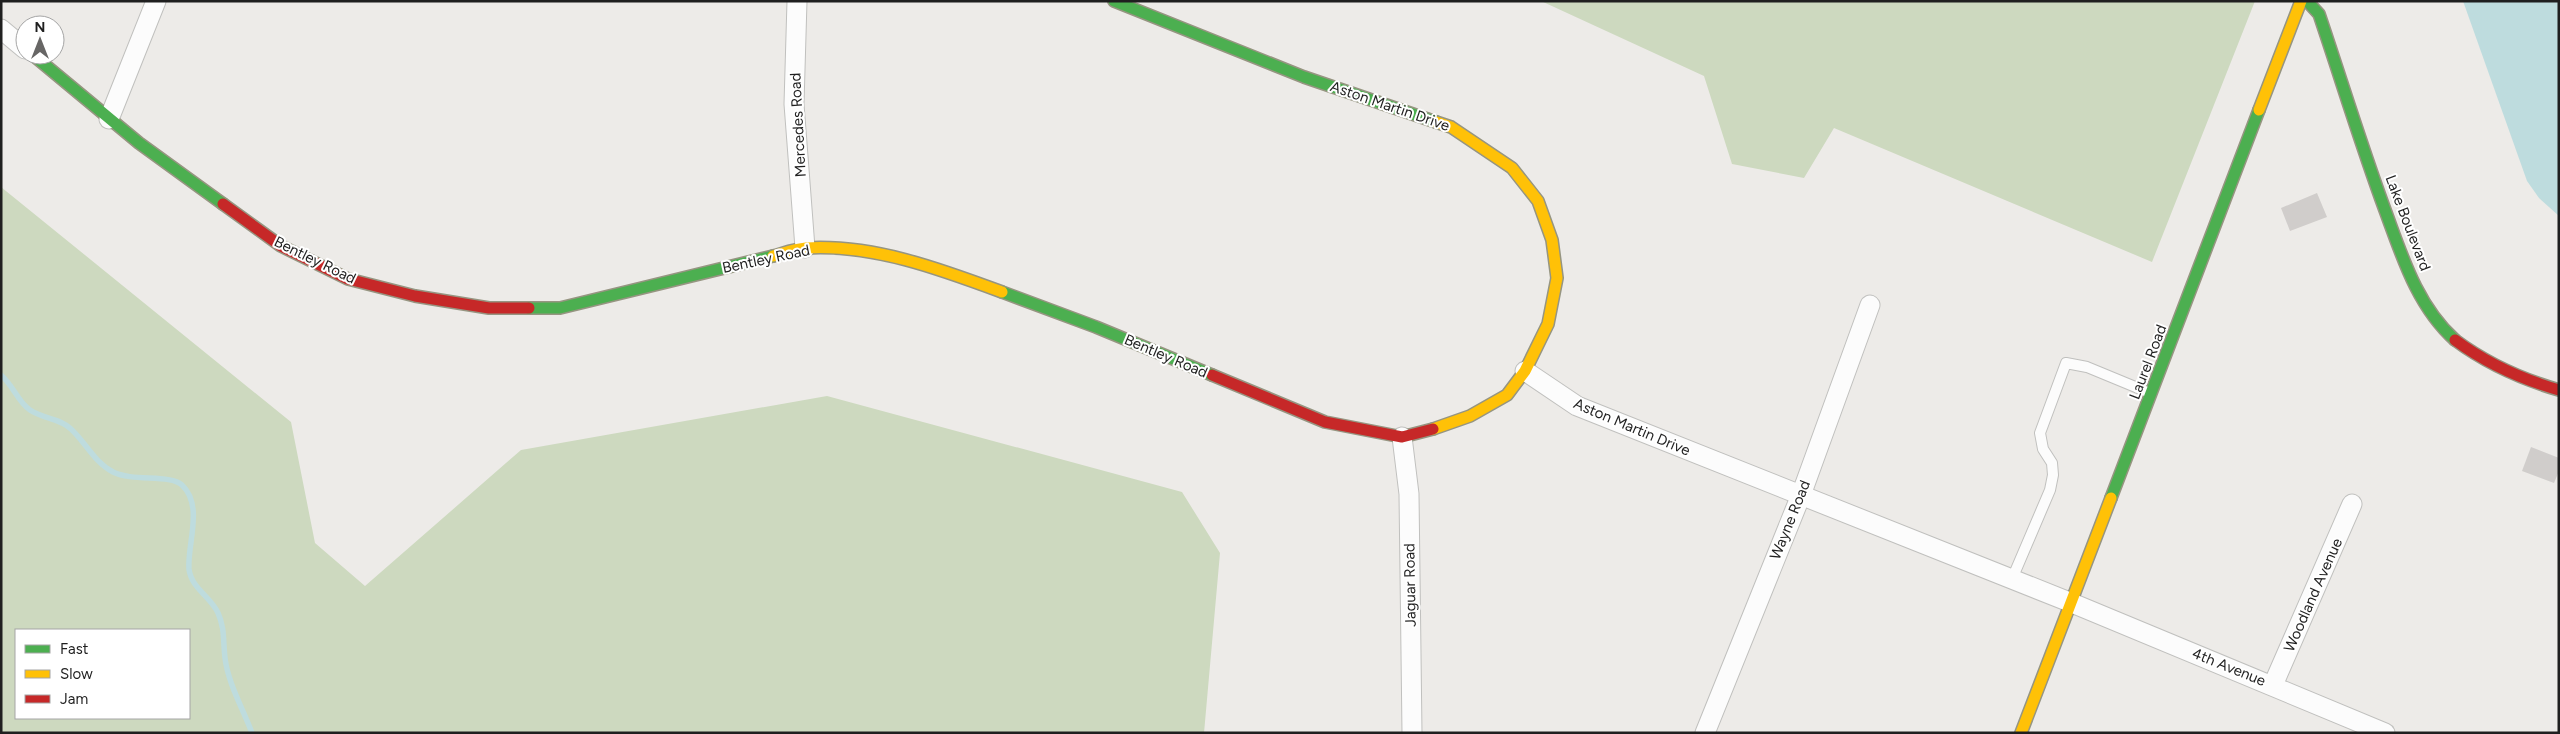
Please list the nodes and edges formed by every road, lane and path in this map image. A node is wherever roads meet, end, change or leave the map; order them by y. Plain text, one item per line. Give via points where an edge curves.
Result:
1 (156, 1) edge
2 (797, 1) edge
3 (1114, 1) edge
4 (2301, 1) edge
5 (2307, 1) edge
6 (1, 29) edge
7 (15, 40) edge
8 (45, 65) edge
9 (110, 119) junction
10 (805, 248) junction
11 (1870, 305) dead end
12 (1526, 371) junction
13 (2559, 390) edge
14 (2152, 394) junction
15 (1402, 437) junction
16 (1801, 495) junction
17 (2352, 504) dead end
18 (2012, 579) junction
19 (2072, 603) junction
20 (2273, 685) junction
21 (1412, 733) edge
22 (1704, 733) edge
23 (2021, 733) edge
24 (2385, 733) edge

1 - 9 street
2 - 10 street, Mercedes Road via 794,104
3 - 12 street, Aston Martin Drive via 1304,77 1452,127 1512,168 1538,201 1552,240 1557,278 1548,324
4 - 14 street, Laurel Road
5 - 13 street, Lake Boulevard via 2319,14 2386,215 2419,293 2442,329 2486,361 2534,384
6 - 7 street
8 - 9 street, Bentley Road
9 - 10 street, Bentley Road via 281,246 348,279 415,296 489,308 560,308
10 - 15 street, Bentley Road via 855,249 939,269 1096,327 1325,422
11 - 16 street, Wayne Road
12 - 15 street, Bentley Road via 1507,395 1470,416
12 - 16 street, Aston Martin Drive via 1577,406
14 - 18 lane via 2087,367 2066,363 2040,433 2043,448 2052,463 2050,490
14 - 19 street, Laurel Road
15 - 21 street, Jaguar Road via 1409,494
16 - 18 street, Aston Martin Drive
16 - 22 street, Wayne Road
17 - 20 street, Woodland Avenue
18 - 19 street, Aston Martin Drive
19 - 20 street, 4th Avenue
19 - 23 street, Laurel Road
20 - 24 street, 4th Avenue

